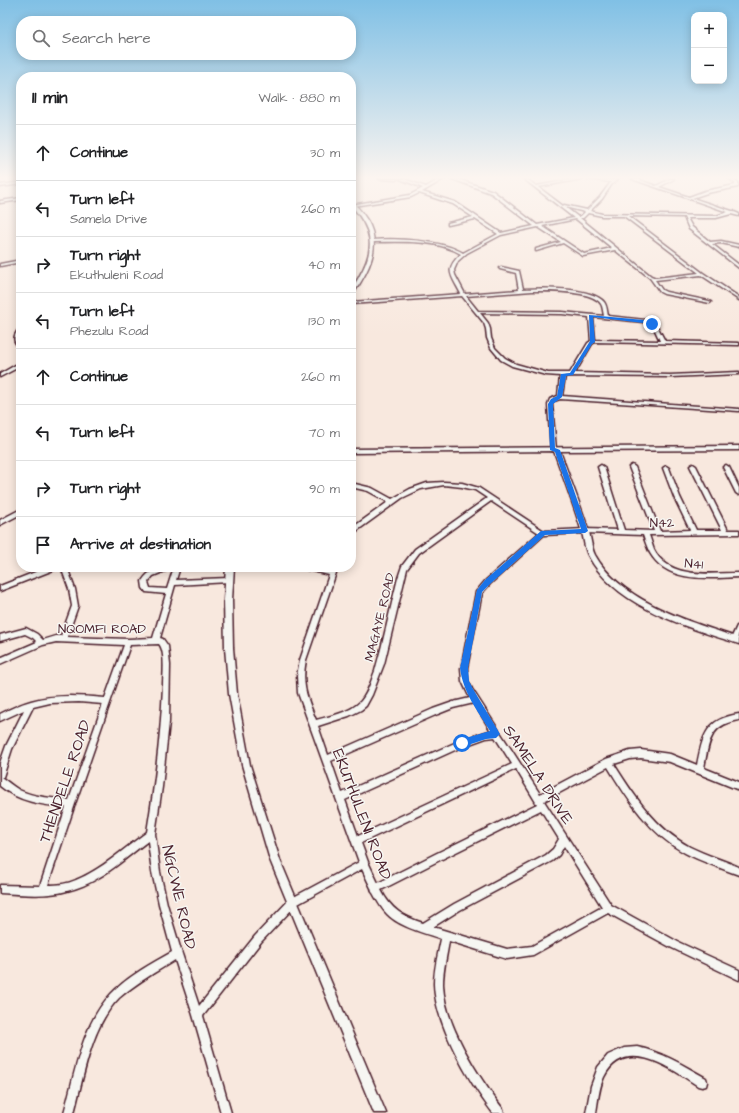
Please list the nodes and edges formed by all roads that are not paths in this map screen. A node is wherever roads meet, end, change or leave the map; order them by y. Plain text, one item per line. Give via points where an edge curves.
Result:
1 (370, 231) edge
2 (495, 231) edge
3 (515, 231) edge
4 (546, 231) edge
5 (593, 231) edge
6 (645, 231) edge
7 (694, 231) edge
8 (500, 234) junction
9 (373, 242) junction
10 (564, 242) junction
11 (708, 243) junction
12 (739, 246) edge
13 (615, 249) junction
14 (537, 250) dead end
15 (463, 254) junction
16 (16, 262) edge
17 (0, 265) edge
18 (739, 267) edge
19 (501, 268) dead end
20 (702, 274) junction
21 (652, 278) junction
22 (356, 285) edge
23 (521, 291) junction
24 (464, 296) junction
25 (739, 299) edge
26 (709, 302) dead end
27 (356, 303) edge
28 (478, 312) junction
29 (591, 316) junction
30 (606, 317) junction
31 (593, 342) junction
32 (663, 342) junction
33 (739, 344) edge
34 (16, 367) edge
35 (739, 373) edge
36 (563, 374) junction
37 (572, 374) junction
38 (0, 376) edge
39 (560, 397) junction
40 (739, 410) edge
41 (739, 448) edge
42 (555, 450) junction
43 (356, 451) edge
44 (693, 466) dead end
45 (601, 467) dead end
46 (632, 467) dead end
47 (666, 468) dead end
48 (726, 468) dead end
49 (356, 486) edge
50 (739, 493) edge
51 (490, 498) junction
52 (393, 502) junction
53 (16, 514) edge
54 (0, 523) edge
55 (356, 528) edge
56 (585, 531) junction
57 (622, 532) junction
58 (726, 532) junction
59 (739, 532) edge
60 (543, 533) junction
61 (645, 533) junction
62 (658, 533) junction
63 (694, 533) junction
64 (42, 572) edge
65 (66, 572) edge
66 (156, 572) edge
67 (176, 572) edge
68 (230, 572) edge
69 (333, 572) edge
70 (739, 575) edge
71 (229, 580) junction
72 (173, 582) junction
73 (0, 589) edge
74 (170, 592) junction
75 (739, 628) edge
76 (0, 638) edge
77 (63, 639) junction
78 (156, 640) junction
79 (736, 640) edge
80 (128, 642) junction
81 (42, 643) junction
82 (0, 661) edge
83 (475, 700) junction
84 (107, 701) junction
85 (31, 704) junction
86 (739, 717) edge
87 (0, 718) edge
88 (315, 724) junction
89 (496, 734) junction
90 (327, 759) junction
91 (609, 762) junction
92 (517, 765) junction
93 (700, 769) junction
94 (0, 774) edge
95 (0, 781) edge
96 (739, 786) edge
97 (340, 798) junction
98 (541, 802) junction
99 (71, 804) junction
100 (151, 834) junction
101 (564, 838) junction
102 (356, 841) junction
103 (364, 864) junction
104 (739, 871) edge
105 (0, 889) edge
106 (43, 889) junction
107 (375, 889) junction
108 (292, 902) junction
109 (608, 908) junction
110 (423, 928) junction
111 (446, 936) junction
112 (177, 954) junction
113 (739, 975) edge
114 (198, 1015) junction
115 (702, 1082) dead end
116 (69, 1113) edge
117 (226, 1113) edge
118 (380, 1113) edge
119 (499, 1113) edge
120 (591, 1113) edge

1 - 9 street
2 - 8 street
3 - 8 street
4 - 10 street
5 - 13 street
6 - 20 street
7 - 11 street
8 - 15 street
9 - 15 street via 410,241 456,249
9 - 22 street via 368,267
10 - 13 street via 583,254
10 - 14 street
11 - 12 street via 721,242
11 - 18 street
13 - 21 street
15 - 24 street via 452,270
16 - 17 street
19 - 23 street via 518,272
20 - 21 street
20 - 25 street
21 - 26 street via 665,294
23 - 24 street
23 - 30 street via 557,290 594,297 603,303
24 - 27 street
24 - 28 street
28 - 29 street
28 - 36 street via 486,323 493,348 503,359 533,371
29 - 30 street
29 - 31 street
30 - 32 street via 650,323 656,327
31 - 32 street
31 - 37 street
32 - 33 street
34 - 38 street
35 - 37 street via 670,376
36 - 37 street
36 - 39 street
39 - 40 street
39 - 42 street via 552,400 550,404
41 - 42 street
42 - 43 street
42 - 56 street
44 - 58 street
45 - 57 street
46 - 62 street
47 - 63 street
48 - 50 street
49 - 52 street via 370,489
51 - 52 street via 470,487 446,484 412,490
51 - 60 street
51 - 88 street, MAGAYE ROAD via 430,542 409,560 404,568 378,671 367,700 356,709
52 - 55 street
53 - 54 street
56 - 57 street, N42
56 - 60 street
56 - 79 street via 591,554 610,579 620,587 680,622
57 - 61 street, N42
58 - 59 street, N42
58 - 63 street, N42
60 - 83 street, SAMELA DRIVE via 479,592 464,668 465,681
61 - 62 street, N42
61 - 70 street, N41 via 652,552 672,570 692,575
62 - 63 street, N42
64 - 73 street
65 - 77 street via 75,606
66 - 74 street via 145,581 148,590
67 - 72 street, NQOMFI ROAD
68 - 71 street
69 - 88 street, EKUTHULENI ROAD via 300,671 302,693
71 - 72 street
71 - 108 street via 229,648 241,743 257,807
72 - 74 street, NQOMFI ROAD
74 - 78 street, NQOMFI ROAD
75 - 79 street
76 - 81 street via 26,631
77 - 80 street, NQOMFI ROAD
77 - 81 street, NQOMFI ROAD
78 - 80 street, NQOMFI ROAD
78 - 100 street, NGCWE ROAD via 161,640 166,646 167,665 158,787
80 - 84 street, THENDELE ROAD
81 - 82 street, NQOMFI ROAD
83 - 89 street, SAMELA DRIVE
83 - 90 street via 436,711
84 - 85 street via 78,699
84 - 99 street, THENDELE ROAD
85 - 87 street
85 - 94 street via 9,748
86 - 93 street via 724,720 712,729 707,738
88 - 90 street, EKUTHULENI ROAD
89 - 92 street, SAMELA DRIVE
89 - 97 street via 462,743
90 - 97 street, EKUTHULENI ROAD
91 - 93 street via 630,755 655,755
91 - 98 street
91 - 104 street via 640,810 673,841
92 - 98 street, SAMELA DRIVE
92 - 102 street
93 - 96 street
95 - 99 street via 17,793 32,799
97 - 102 street, EKUTHULENI ROAD
98 - 101 street, SAMELA DRIVE
98 - 107 street via 477,839
99 - 106 street, THENDELE ROAD
100 - 106 street via 86,879 67,887
100 - 112 street, NGCWE ROAD via 156,872
101 - 109 street, SAMELA DRIVE
101 - 110 street via 549,858
102 - 103 street, EKUTHULENI ROAD
103 - 107 street, EKUTHULENI ROAD
103 - 108 street
105 - 106 street
107 - 110 street, EKUTHULENI ROAD via 391,912
108 - 114 street via 258,939
108 - 118 street
109 - 111 street, EKUTHULENI ROAD via 533,950 521,953 493,951
109 - 113 street, SAMELA DRIVE via 675,945
110 - 111 street, EKUTHULENI ROAD
111 - 119 street via 439,972 442,1003 469,1069
112 - 114 street, NGCWE ROAD
112 - 116 street via 122,990 100,1015
114 - 117 street, NGCWE ROAD
115 - 120 street via 653,1056 629,1051 612,1060 602,1071 596,1085

